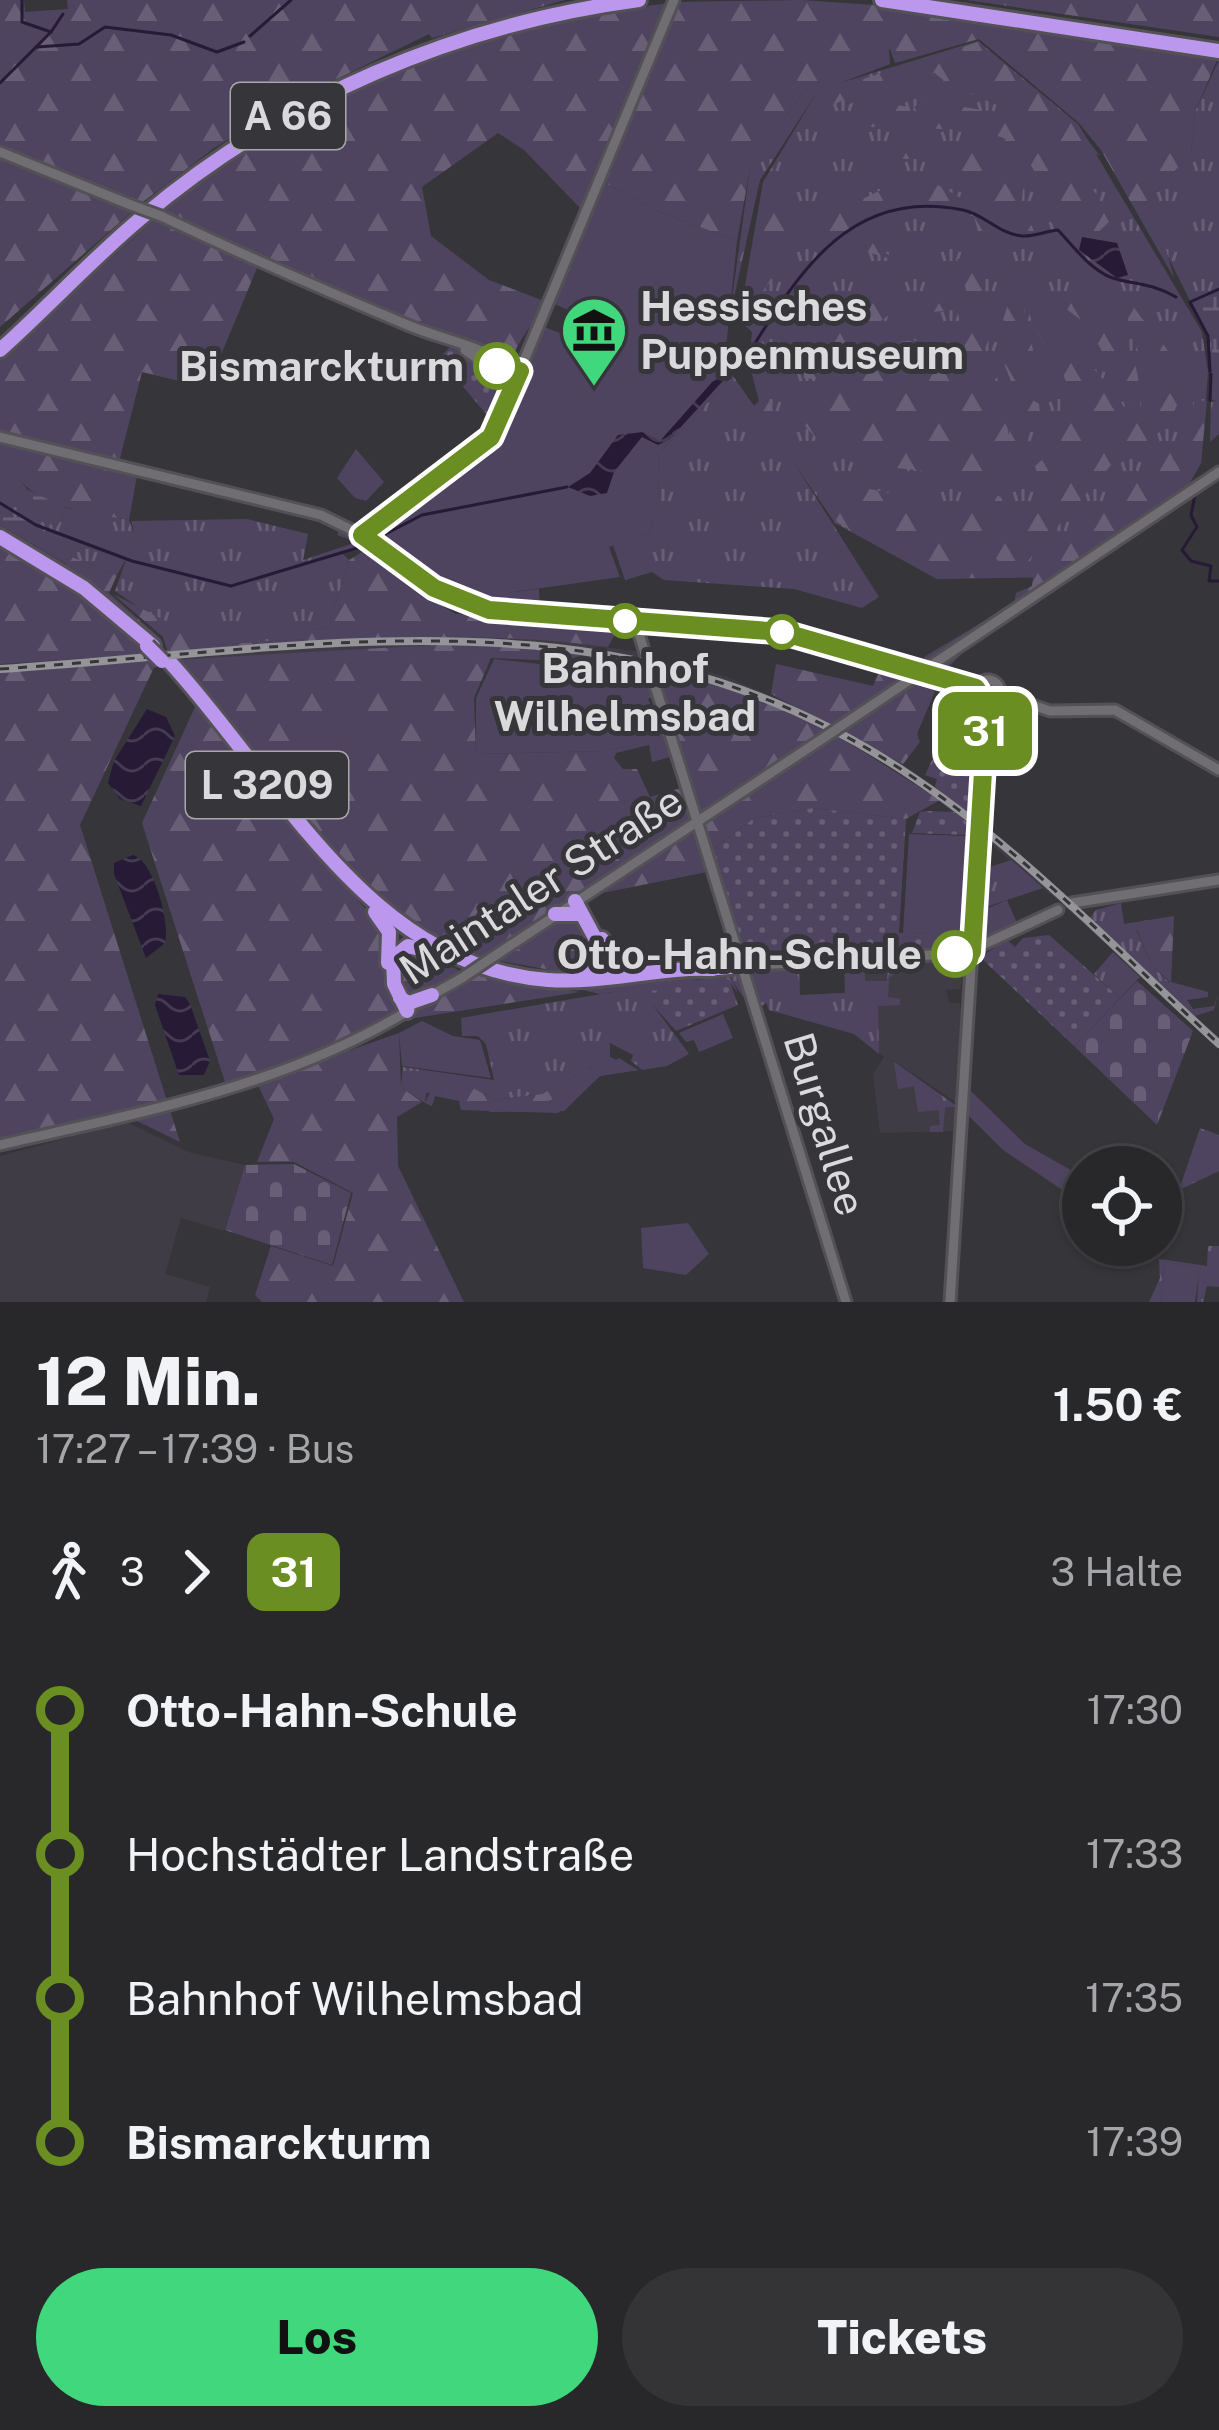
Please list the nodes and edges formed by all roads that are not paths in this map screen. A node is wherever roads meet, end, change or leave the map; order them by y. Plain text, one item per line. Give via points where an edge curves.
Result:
1 (598, 0) edge
2 (639, 0) edge
3 (882, 0) edge
4 (930, 0) edge
5 (673, 2) edge
6 (1217, 49) edge
7 (0, 152) edge
8 (0, 338) edge
9 (0, 350) edge
10 (516, 370) junction
11 (0, 437) edge
12 (1219, 472) edge
13 (362, 535) junction
14 (0, 540) edge
15 (635, 621) junction
16 (940, 660) junction
17 (165, 661) junction
18 (905, 665) junction
19 (923, 671) junction
20 (940, 676) junction
21 (906, 682) junction
22 (976, 688) junction
23 (1000, 694) junction
24 (1219, 770) edge
25 (698, 821) junction
26 (1219, 880) edge
27 (1072, 903) dead end
28 (581, 905) junction
29 (372, 908) junction
30 (1058, 910) dead end
31 (555, 914) joint
32 (972, 952) junction
33 (441, 956) junction
34 (742, 966) junction
35 (712, 969) junction
36 (660, 971) junction
37 (551, 980) junction
38 (432, 995) joint
39 (392, 1016) junction
40 (0, 1145) edge
41 (846, 1302) edge
42 (950, 1302) edge

1 - 8 highway, A 66 via 424,46 294,106 177,181
2 - 9 highway, A 66 via 458,40 285,117 141,217
3 - 6 highway
4 - 6 highway
5 - 10 main road
7 - 10 main road, bridge via 484,363
10 - 13 main road via 491,437
11 - 13 main road via 295,508
12 - 16 main road, Maintaler Straße
13 - 15 main road via 426,583 476,606
14 - 17 highway, L 3209, bridge via 75,582
15 - 18 main road via 782,632
15 - 25 main road, Burgallee
16 - 19 main road, Maintaler Straße
16 - 20 main road
17 - 29 highway, L 3209
17 - 37 highway, L 3209 via 386,913 469,962
18 - 19 main road
18 - 21 main road
19 - 20 main road
19 - 21 main road, Maintaler Straße
20 - 22 main road
21 - 25 main road, Maintaler Straße, bridge
22 - 23 main road via 991,680
22 - 23 main road via 984,703
23 - 24 main road via 1053,712 1115,710
25 - 28 main road, Maintaler Straße
25 - 34 main road, Burgallee
26 - 27 main road
28 - 31 highway
28 - 36 highway via 623,967
28 - 37 highway via 601,945 600,964 585,977
29 - 33 highway, L 3209
29 - 39 highway via 389,932
30 - 32 main road, L 3209
31 - 38 main road, Maintaler Straße, bridge
32 - 34 main road, L 3209
32 - 42 main road
33 - 35 highway, L 3209 via 499,977 562,986
33 - 39 highway via 417,946 397,953
34 - 35 highway, L 3209
34 - 41 main road, Burgallee
35 - 36 highway, L 3209
36 - 37 highway, L 3209
38 - 39 highway
39 - 40 main road via 204,1098

